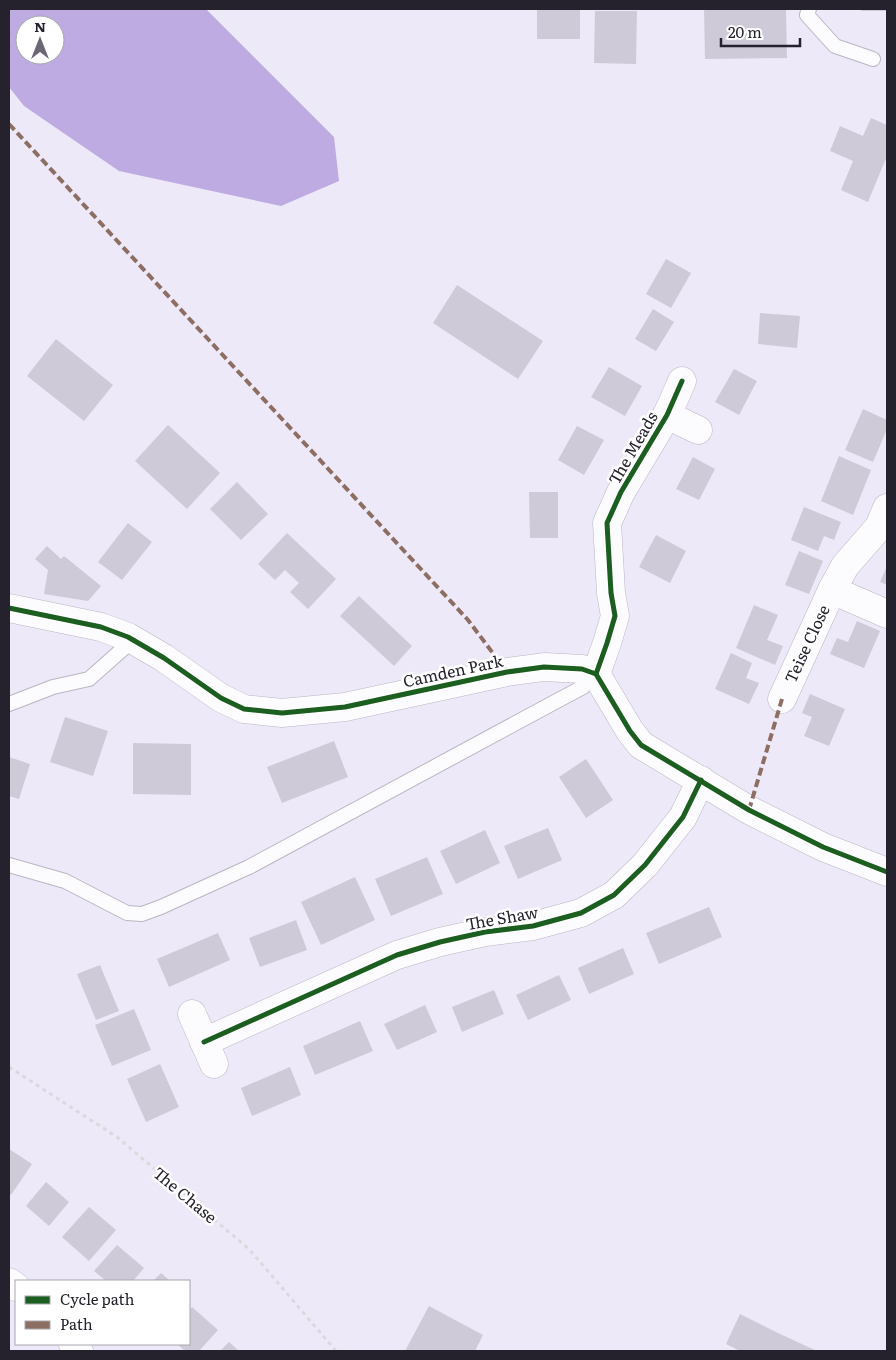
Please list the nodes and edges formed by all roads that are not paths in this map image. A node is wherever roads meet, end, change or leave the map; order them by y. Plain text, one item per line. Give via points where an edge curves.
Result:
1 (809, 9) edge
2 (873, 59) dead end
3 (682, 381) dead end
4 (666, 415) junction
5 (698, 430) dead end
6 (887, 508) edge
7 (832, 590) junction
8 (9, 608) edge
9 (887, 614) edge
10 (133, 640) junction
11 (596, 674) junction
12 (782, 699) dead end
13 (9, 704) edge
14 (701, 780) junction
15 (9, 865) edge
16 (887, 872) edge
17 (192, 1014) dead end

1 - 2 lane via 808,15 835,46
3 - 4 street, The Meads
4 - 5 street, The Meads
4 - 11 street, The Meads via 621,492 607,523 614,616
6 - 7 street, Teise Close via 879,527 845,566
7 - 9 street, Teise Close
7 - 12 street, Teise Close
8 - 10 street, Camden Park via 101,627
10 - 11 street, Camden Park via 221,698 244,709 282,713 345,707 535,668 582,669
10 - 13 lane via 89,679 53,687
11 - 14 street via 641,745
11 - 15 lane via 583,687 249,867 155,910 142,914 127,913 66,881
14 - 16 street via 765,818 822,846
14 - 17 street, The Shaw via 683,816 645,865 614,895 581,914 440,942 398,955 209,1053

